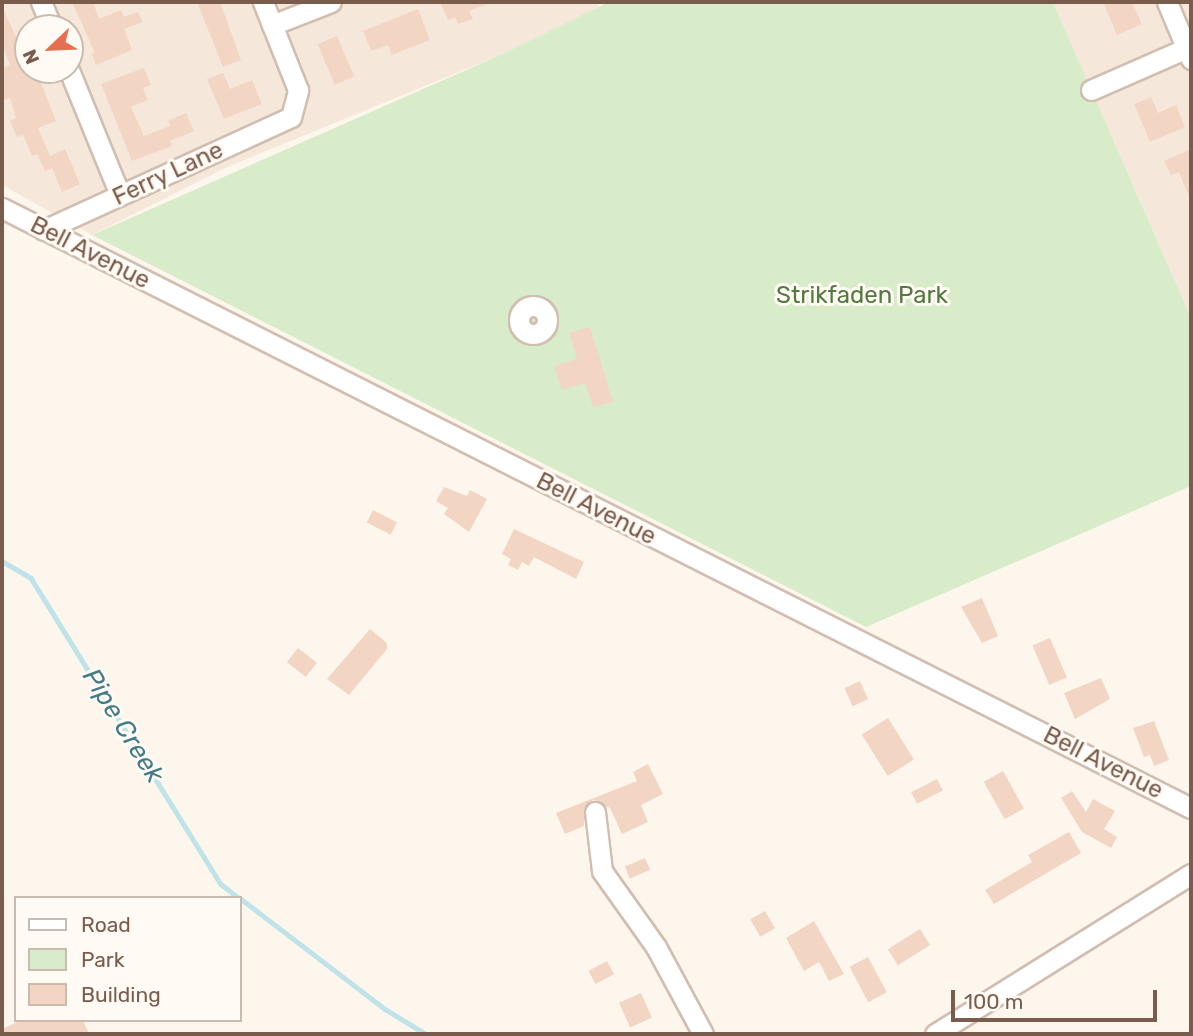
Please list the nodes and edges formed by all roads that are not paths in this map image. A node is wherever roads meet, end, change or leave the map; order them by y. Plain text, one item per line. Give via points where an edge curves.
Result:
1 (263, 2) edge
2 (331, 2) edge
3 (1167, 2) edge
4 (272, 25) junction
5 (1190, 51) edge
6 (75, 84) edge
7 (1091, 90) dead end
8 (120, 195) junction
9 (2, 208) edge
10 (44, 230) junction
11 (1191, 808) edge
12 (595, 812) dead end
13 (1191, 873) edge
14 (703, 1034) edge
15 (934, 1034) edge

1 - 4 street
2 - 4 street
3 - 5 street
4 - 8 street, Ferry Lane via 298,90 291,117
5 - 7 street
6 - 8 street
8 - 10 street, Ferry Lane
9 - 10 street, Bell Avenue
10 - 11 street, Bell Avenue
12 - 14 street via 602,871 656,947
13 - 15 street

